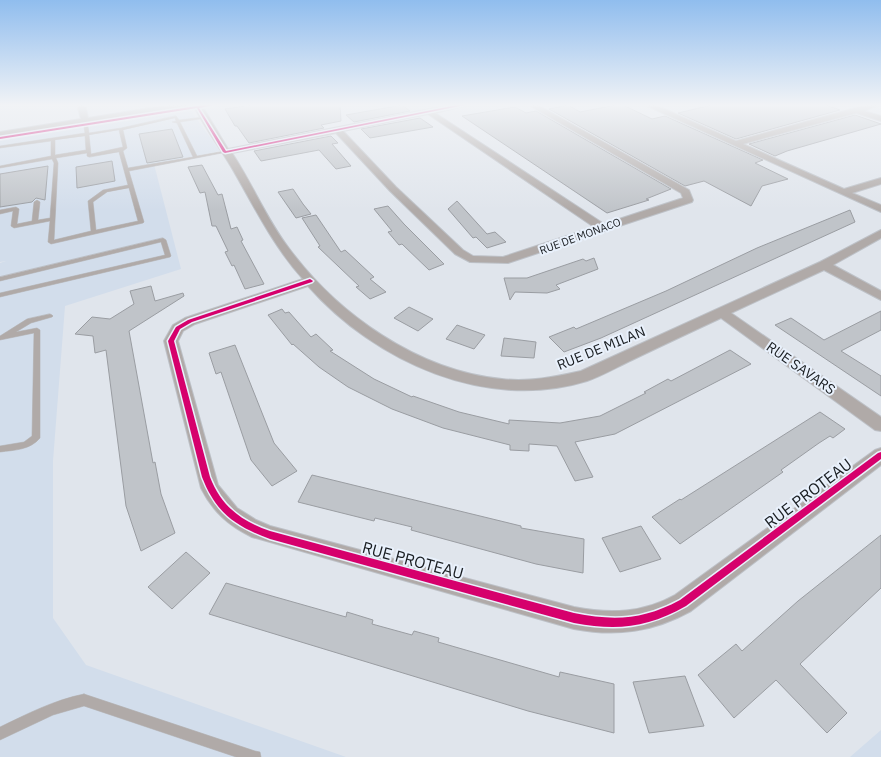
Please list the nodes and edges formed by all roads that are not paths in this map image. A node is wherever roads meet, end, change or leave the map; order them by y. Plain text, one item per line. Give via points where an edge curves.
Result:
1 (51, 139) edge
2 (53, 139) edge
3 (87, 139) edge
4 (123, 139) edge
5 (186, 139) edge
6 (217, 139) edge
7 (290, 139) edge
8 (346, 139) edge
9 (470, 139) edge
10 (593, 139) edge
11 (724, 139) edge
12 (752, 139) edge
13 (734, 144) junction
14 (0, 147) edge
15 (121, 150) junction
16 (88, 151) junction
17 (225, 152) junction
18 (52, 157) junction
19 (195, 157) junction
20 (0, 167) edge
21 (127, 170) junction
22 (881, 181) edge
23 (131, 186) junction
24 (844, 192) junction
25 (37, 202) dead end
26 (881, 208) edge
27 (0, 212) edge
28 (52, 219) junction
29 (35, 222) junction
30 (601, 227) junction
31 (94, 233) junction
32 (881, 233) edge
33 (824, 265) junction
34 (0, 278) edge
35 (310, 281) junction
36 (0, 295) edge
37 (881, 296) edge
38 (721, 312) junction
39 (50, 316) dead end
40 (0, 341) edge
41 (881, 425) edge
42 (0, 449) edge
43 (881, 455) edge
44 (0, 734) edge
45 (255, 757) edge

1 - 14 lane
2 - 18 lane
3 - 16 lane
4 - 15 lane via 125,148
5 - 19 lane
6 - 17 street, RUE DE MILAN
7 - 17 street
8 - 30 street, RUE DE MONACO via 393,189 470,259 504,261 519,258
9 - 30 street
10 - 30 street, RUE DE MONACO via 686,192 688,200
11 - 13 street
12 - 13 street
13 - 24 street
15 - 16 lane via 89,156
15 - 21 lane
16 - 18 lane
17 - 19 lane
17 - 35 street, RUE DE MILAN via 278,241
18 - 20 lane
18 - 28 lane via 56,163
19 - 21 lane
21 - 23 lane
22 - 24 street
23 - 31 lane via 105,191 90,202
23 - 31 lane via 141,222
24 - 26 street
25 - 29 lane
27 - 29 lane via 16,209 14,226
28 - 29 lane
28 - 31 lane via 51,242
32 - 33 street, RUE DE MILAN
33 - 37 street
33 - 38 street, RUE DE MILAN
34 - 36 lane via 163,240 168,256
35 - 38 street, RUE DE MILAN via 370,333 410,357 464,377 524,386 549,385 584,376
35 - 43 street, RUE PROTEAU via 190,321 178,328 171,341 213,494 240,522 270,535 574,618 605,623 634,622 660,615 683,602
38 - 41 street, RUE SAVARS
39 - 40 lane via 29,321
40 - 42 lane via 37,330 37,434 26,445
44 - 45 lane via 55,708 84,700

